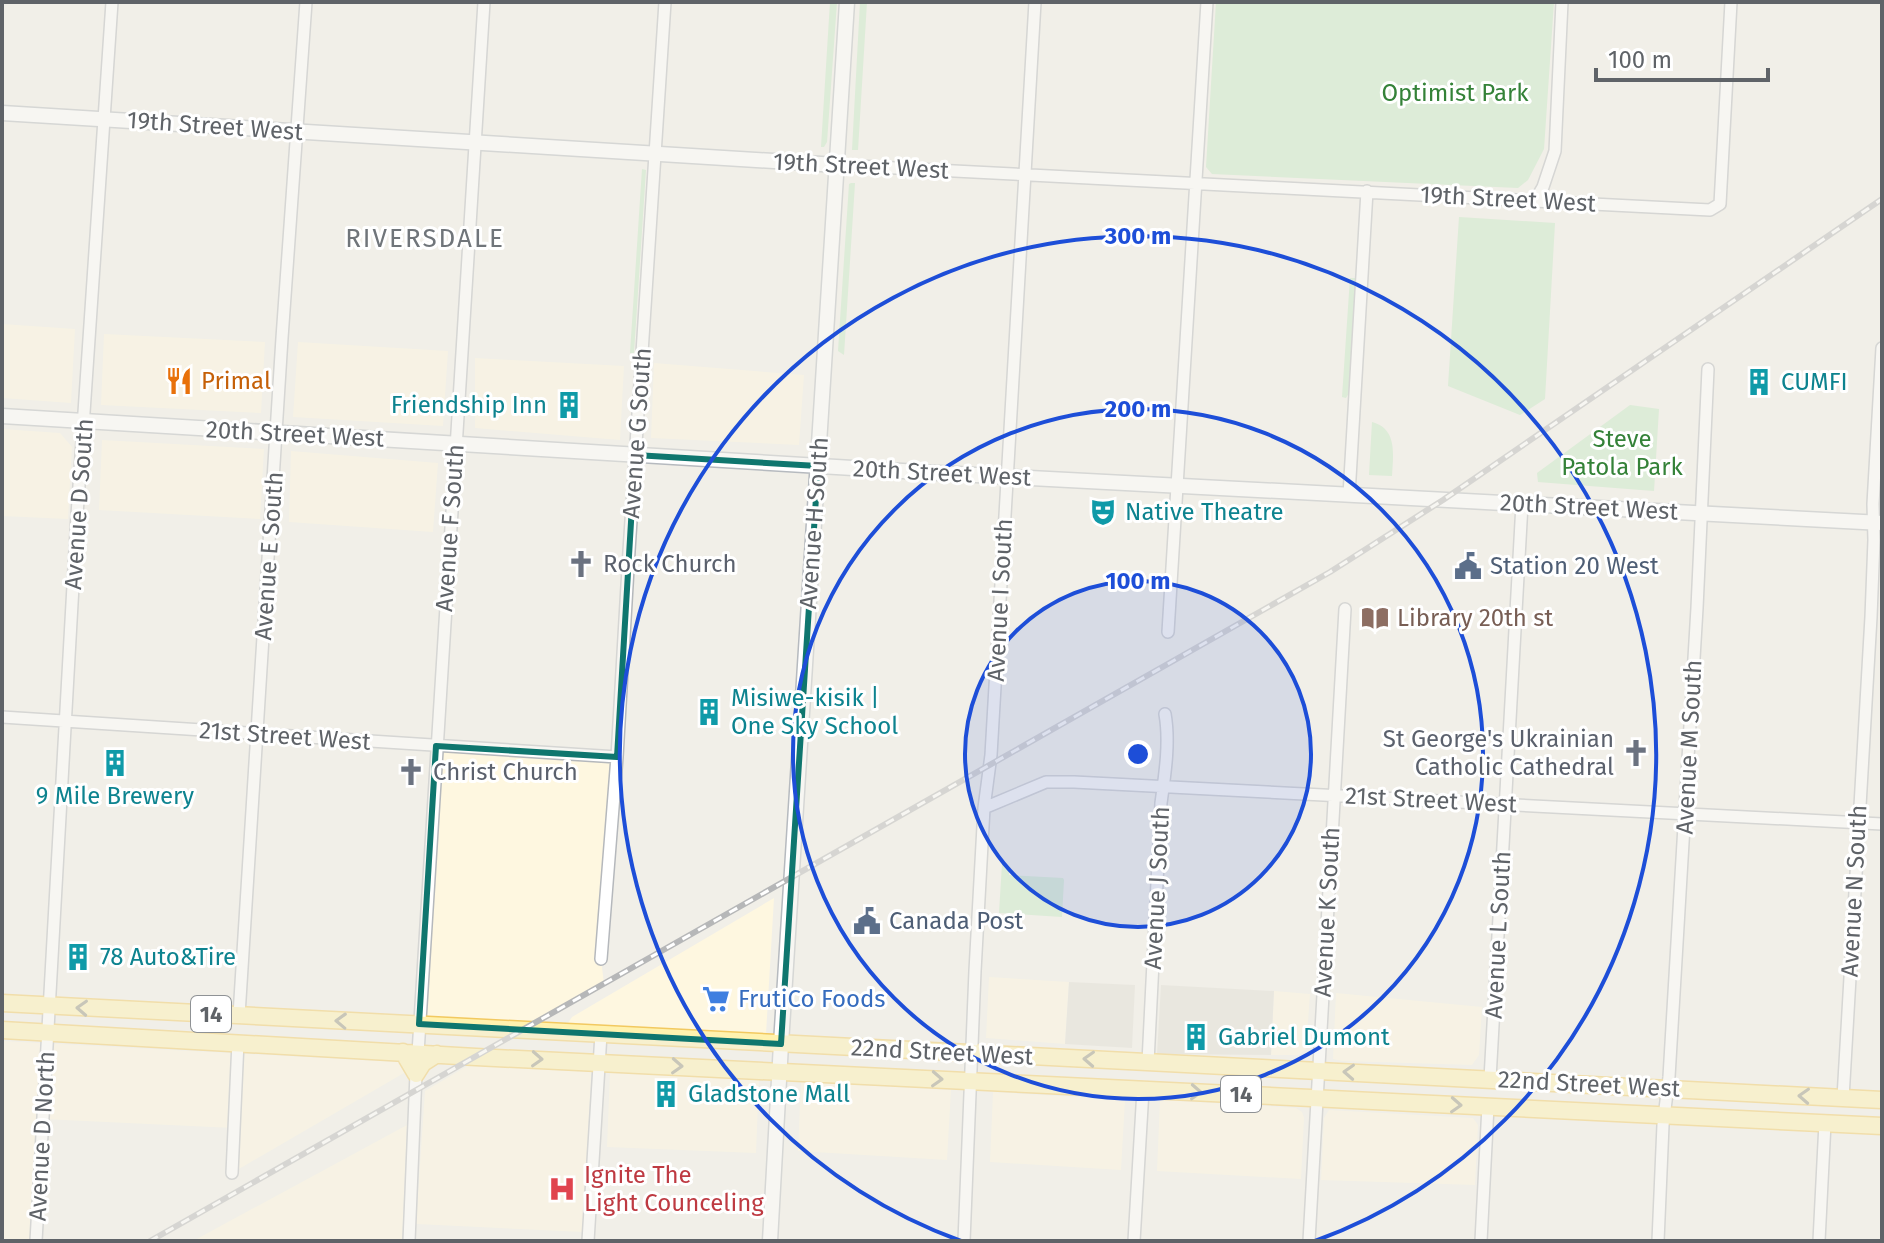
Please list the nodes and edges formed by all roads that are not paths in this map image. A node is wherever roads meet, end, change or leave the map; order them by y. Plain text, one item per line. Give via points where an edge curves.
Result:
1 (112, 2) edge
2 (306, 2) edge
3 (484, 2) edge
4 (665, 2) edge
5 (847, 2) edge
6 (1035, 2) edge
7 (1207, 2) edge
8 (1562, 2) edge
9 (1731, 2) edge
10 (2, 113) edge
11 (104, 119) junction
12 (298, 131) junction
13 (474, 142) junction
14 (655, 154) junction
15 (837, 165) junction
16 (1025, 175) junction
17 (1196, 183) junction
18 (1367, 191) junction
19 (1536, 199) junction
20 (1882, 348) edge
21 (1708, 369) dead end
22 (2, 416) edge
23 (85, 421) junction
24 (277, 433) junction
25 (456, 444) junction
26 (635, 455) junction
27 (818, 466) junction
28 (1007, 477) junction
29 (1177, 486) junction
30 (1349, 495) junction
31 (1522, 504) junction
32 (1702, 513) junction
33 (1878, 523) edge
34 (1345, 609) dead end
35 (1168, 632) dead end
36 (1165, 714) dead end
37 (2, 717) edge
38 (65, 721) junction
39 (257, 734) junction
40 (436, 746) junction
41 (617, 757) junction
42 (1163, 787) junction
43 (1334, 795) junction
44 (1506, 804) junction
45 (984, 808) junction
46 (1685, 813) junction
47 (1858, 823) junction
48 (1882, 824) edge
49 (601, 959) dead end
50 (2, 1003) edge
51 (49, 1006) junction
52 (239, 1015) junction
53 (419, 1024) junction
54 (2, 1030) edge
55 (47, 1032) junction
56 (601, 1034) junction
57 (238, 1042) junction
58 (781, 1044) junction
59 (410, 1053) junction
60 (972, 1053) junction
61 (437, 1054) junction
62 (599, 1062) junction
63 (1148, 1062) junction
64 (779, 1071) junction
65 (1319, 1071) junction
66 (416, 1074) junction
67 (1490, 1079) junction
68 (971, 1081) junction
69 (1668, 1089) junction
70 (1143, 1090) junction
71 (1317, 1098) junction
72 (1843, 1098) junction
73 (1882, 1100) edge
74 (1488, 1106) junction
75 (1664, 1120) junction
76 (1825, 1123) junction
77 (1882, 1126) edge
78 (232, 1173) dead end
79 (36, 1241) edge
80 (409, 1241) edge
81 (588, 1241) edge
82 (770, 1241) edge
83 (964, 1241) edge
84 (1134, 1241) edge
85 (1309, 1241) edge
86 (1481, 1241) edge
87 (1658, 1241) edge
88 (1819, 1241) edge

1 - 11 street, Avenue D South
2 - 12 street, Avenue E South
3 - 13 street, Avenue F South
4 - 14 street, Avenue G South
5 - 15 street, Avenue H South
6 - 16 street, Avenue I South
7 - 17 street
8 - 19 street via 1555,151
9 - 19 street, 19th Street West via 1720,204 1710,210
10 - 11 street, 19th Street West
11 - 12 street, 19th Street West
11 - 23 street, Avenue D South
12 - 13 street, 19th Street West
12 - 24 street, Avenue E South
13 - 14 street, 19th Street West
13 - 25 street, Avenue F South
14 - 15 street, 19th Street West
14 - 26 street, Avenue G South
15 - 16 street, 19th Street West
15 - 27 street, Avenue H South
16 - 17 street, 19th Street West
16 - 28 street, Avenue I South
17 - 18 street, 19th Street West
17 - 29 street
18 - 19 street, 19th Street West
18 - 30 street
20 - 33 street, Avenue N South
21 - 32 street, Avenue M South
22 - 23 street, 20th Street West
23 - 24 street, 20th Street West
23 - 38 street, Avenue D South
24 - 25 street, 20th Street West
24 - 39 street, Avenue E South
25 - 26 street, 20th Street West
25 - 40 street, Avenue F South
26 - 27 street, 20th Street West
26 - 41 street, Avenue G South
27 - 28 street, 20th Street West
27 - 58 street, Avenue H South
28 - 29 street, 20th Street West
28 - 45 street, Avenue I South
29 - 30 street, 20th Street West
29 - 35 street
30 - 31 street, 20th Street West
31 - 32 street, 20th Street West
31 - 44 street, Avenue L South
32 - 33 street, 20th Street West
32 - 46 street, Avenue M South
33 - 47 street, Avenue N South
34 - 43 street, Avenue K South
36 - 42 street, Avenue J South
37 - 38 street, 21st Street West
38 - 39 street, 21st Street West
38 - 51 street, Avenue D South
39 - 40 street, 21st Street West
39 - 52 street, Avenue E South
40 - 41 street, 21st Street West
40 - 53 street, Avenue F South
41 - 49 street, Avenue G South
42 - 43 street, 21st Street West
42 - 45 street, 21st Street West via 1046,782
42 - 63 street, Avenue J South
43 - 44 street, 21st Street West
43 - 65 street, Avenue K South
44 - 46 street, 21st Street West
44 - 67 street, Avenue L South
45 - 60 street, Avenue I South
46 - 47 street, 21st Street West
46 - 69 street, Avenue M South
47 - 48 street, 21st Street West
47 - 72 street, Avenue N South
50 - 51 main road, 22nd Street West / 14
52 -> 51 main road, 22nd Street West / 14
51 - 55 street, Avenue D North
53 -> 52 main road, 22nd Street West / 14
53 - 56 main road, 22nd Street West / 14
53 - 59 street, Avenue F South
54 - 55 main road, 22nd Street West / 14
55 - 57 main road, 22nd Street West / 14
55 - 79 street, Avenue D North
56 - 58 main road, 22nd Street West / 14
56 - 62 street
57 - 59 main road, 22nd Street West / 14
57 - 78 street
58 - 60 main road, 22nd Street West / 14
58 - 64 street, Avenue H South
59 - 61 main road, 22nd Street West / 14
59 - 66 main road
63 -> 60 main road, 22nd Street West / 14
60 - 68 street, Avenue I South
61 -> 62 main road, 22nd Street West / 14
61 - 66 main road
62 -> 64 main road, 22nd Street West / 14
62 - 81 street
63 - 65 main road, 22nd Street West / 14
64 -> 68 main road, 22nd Street West / 14
64 - 82 street, Avenue H South
67 -> 65 main road, 22nd Street West / 14
65 - 71 street, Avenue K South
66 - 80 street
67 - 69 main road, 22nd Street West / 14
68 - 70 main road, 22nd Street West / 14
68 - 83 street, Avenue I South
72 -> 69 main road, 22nd Street West / 14
69 - 75 street, Avenue M South
70 -> 71 main road, 22nd Street West / 14
70 - 84 street
71 -> 74 main road, 22nd Street West / 14
71 - 85 street, Avenue K South
72 - 73 main road, 22nd Street West / 14
74 - 75 main road, 22nd Street West / 14
74 - 86 street
75 - 76 main road, 22nd Street West / 14
75 - 87 street, Avenue M South
76 - 77 main road, 22nd Street West / 14
76 - 88 street

